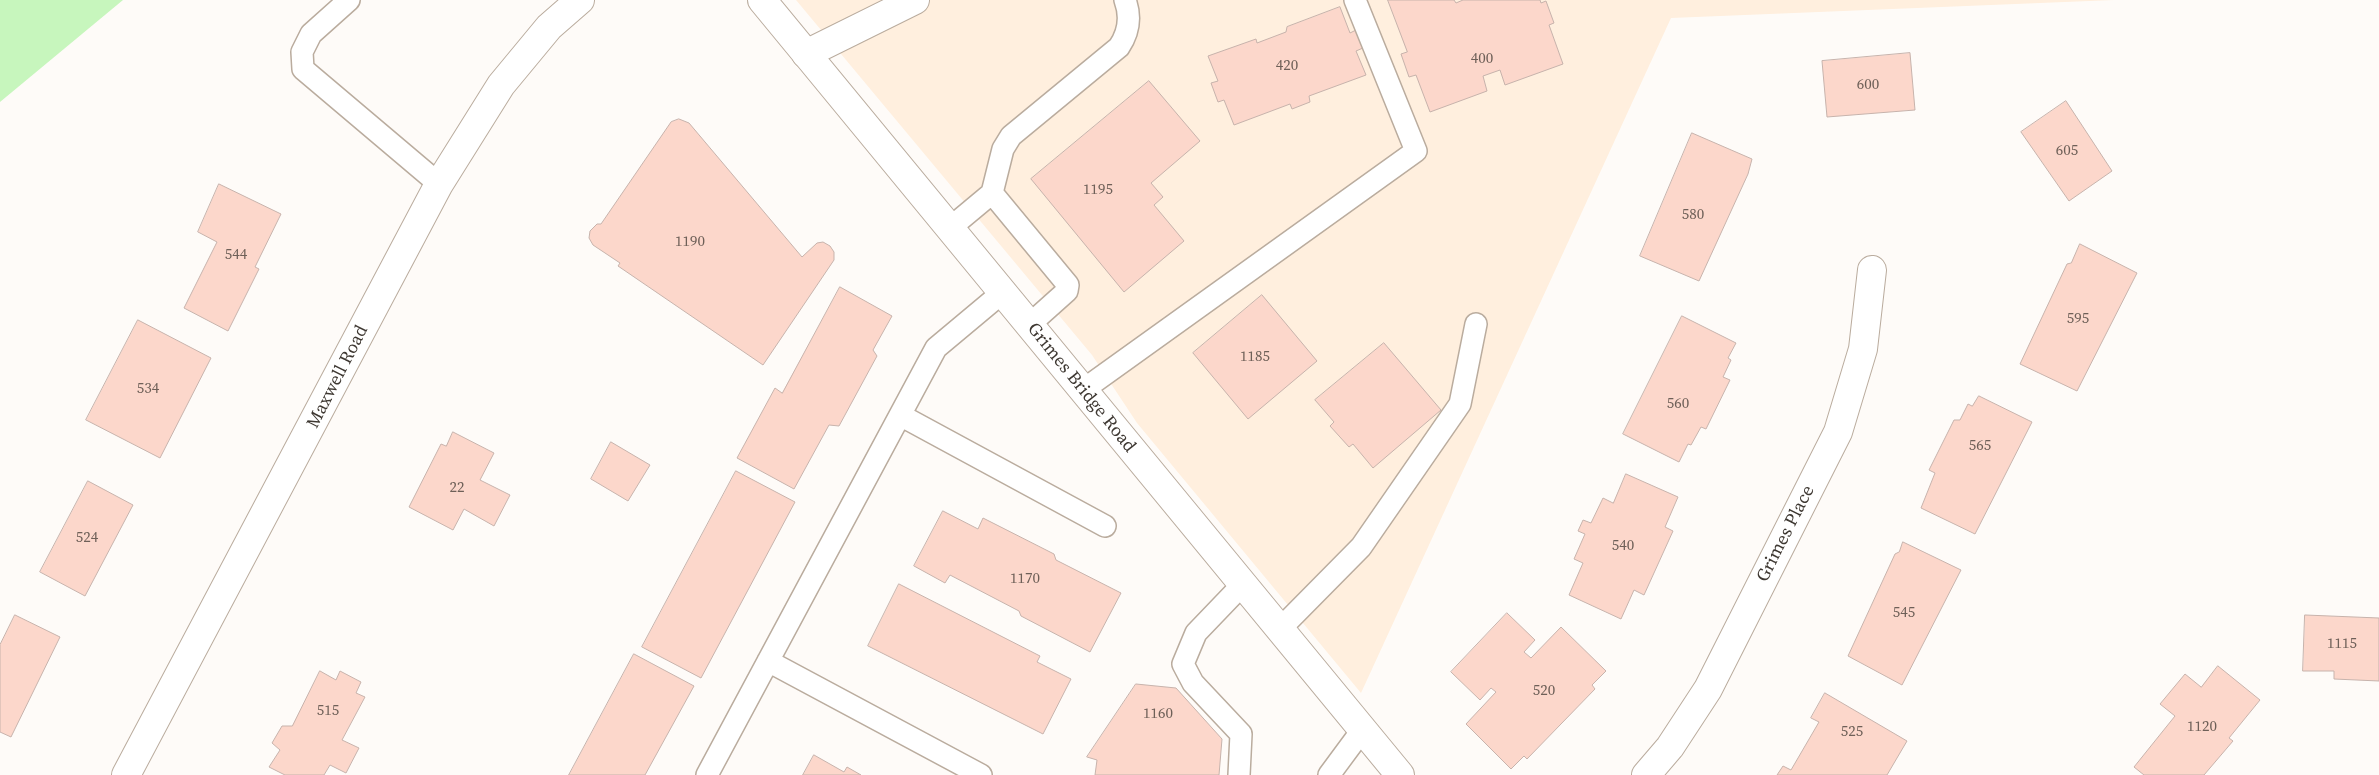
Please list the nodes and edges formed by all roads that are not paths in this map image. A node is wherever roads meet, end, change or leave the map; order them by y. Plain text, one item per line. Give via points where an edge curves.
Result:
1 (349, 0) edge
2 (580, 0) edge
3 (762, 0) edge
4 (915, 0) edge
5 (1125, 0) edge
6 (1355, 0) edge
7 (806, 54) junction
8 (439, 184) junction
9 (992, 193) junction
10 (950, 228) junction
11 (1872, 270) dead end
12 (1003, 292) junction
13 (1476, 324) dead end
14 (1029, 325) junction
15 (1082, 390) junction
16 (900, 415) junction
17 (1105, 526) dead end
18 (1243, 584) junction
19 (1280, 629) junction
20 (768, 661) junction
21 (1363, 729) junction
22 (126, 775) edge
23 (707, 775) edge
24 (981, 775) edge
25 (1238, 775) edge
26 (1329, 775) edge
27 (1400, 775) edge
28 (1646, 775) edge

1 - 8 lane via 311,34 302,52 303,68
2 - 8 street, Maxwell Road via 549,27 501,86
3 - 7 street, Grimes Bridge Road
4 - 7 street
5 - 9 lane via 1128,27 1119,47 1011,136 1003,150
6 - 15 lane via 1416,151
7 - 10 street, Grimes Bridge Road
8 - 22 street, Maxwell Road
9 - 10 lane
9 - 14 lane via 1068,285 1067,291
10 - 12 street, Grimes Bridge Road
11 - 28 street, Grimes Place via 1863,349 1838,432 1708,689 1670,747
12 - 14 street, Grimes Bridge Road
12 - 16 lane via 936,348
13 - 19 lane via 1460,404 1360,546
14 - 15 street, Grimes Bridge Road
15 - 18 street, Grimes Bridge Road
16 - 17 lane
16 - 20 lane
18 - 19 street, Grimes Bridge Road
18 - 25 lane via 1196,633 1183,664 1193,683 1241,734
19 - 21 street, Grimes Bridge Road
20 - 23 lane
20 - 24 lane
21 - 26 lane
21 - 27 street, Grimes Bridge Road

